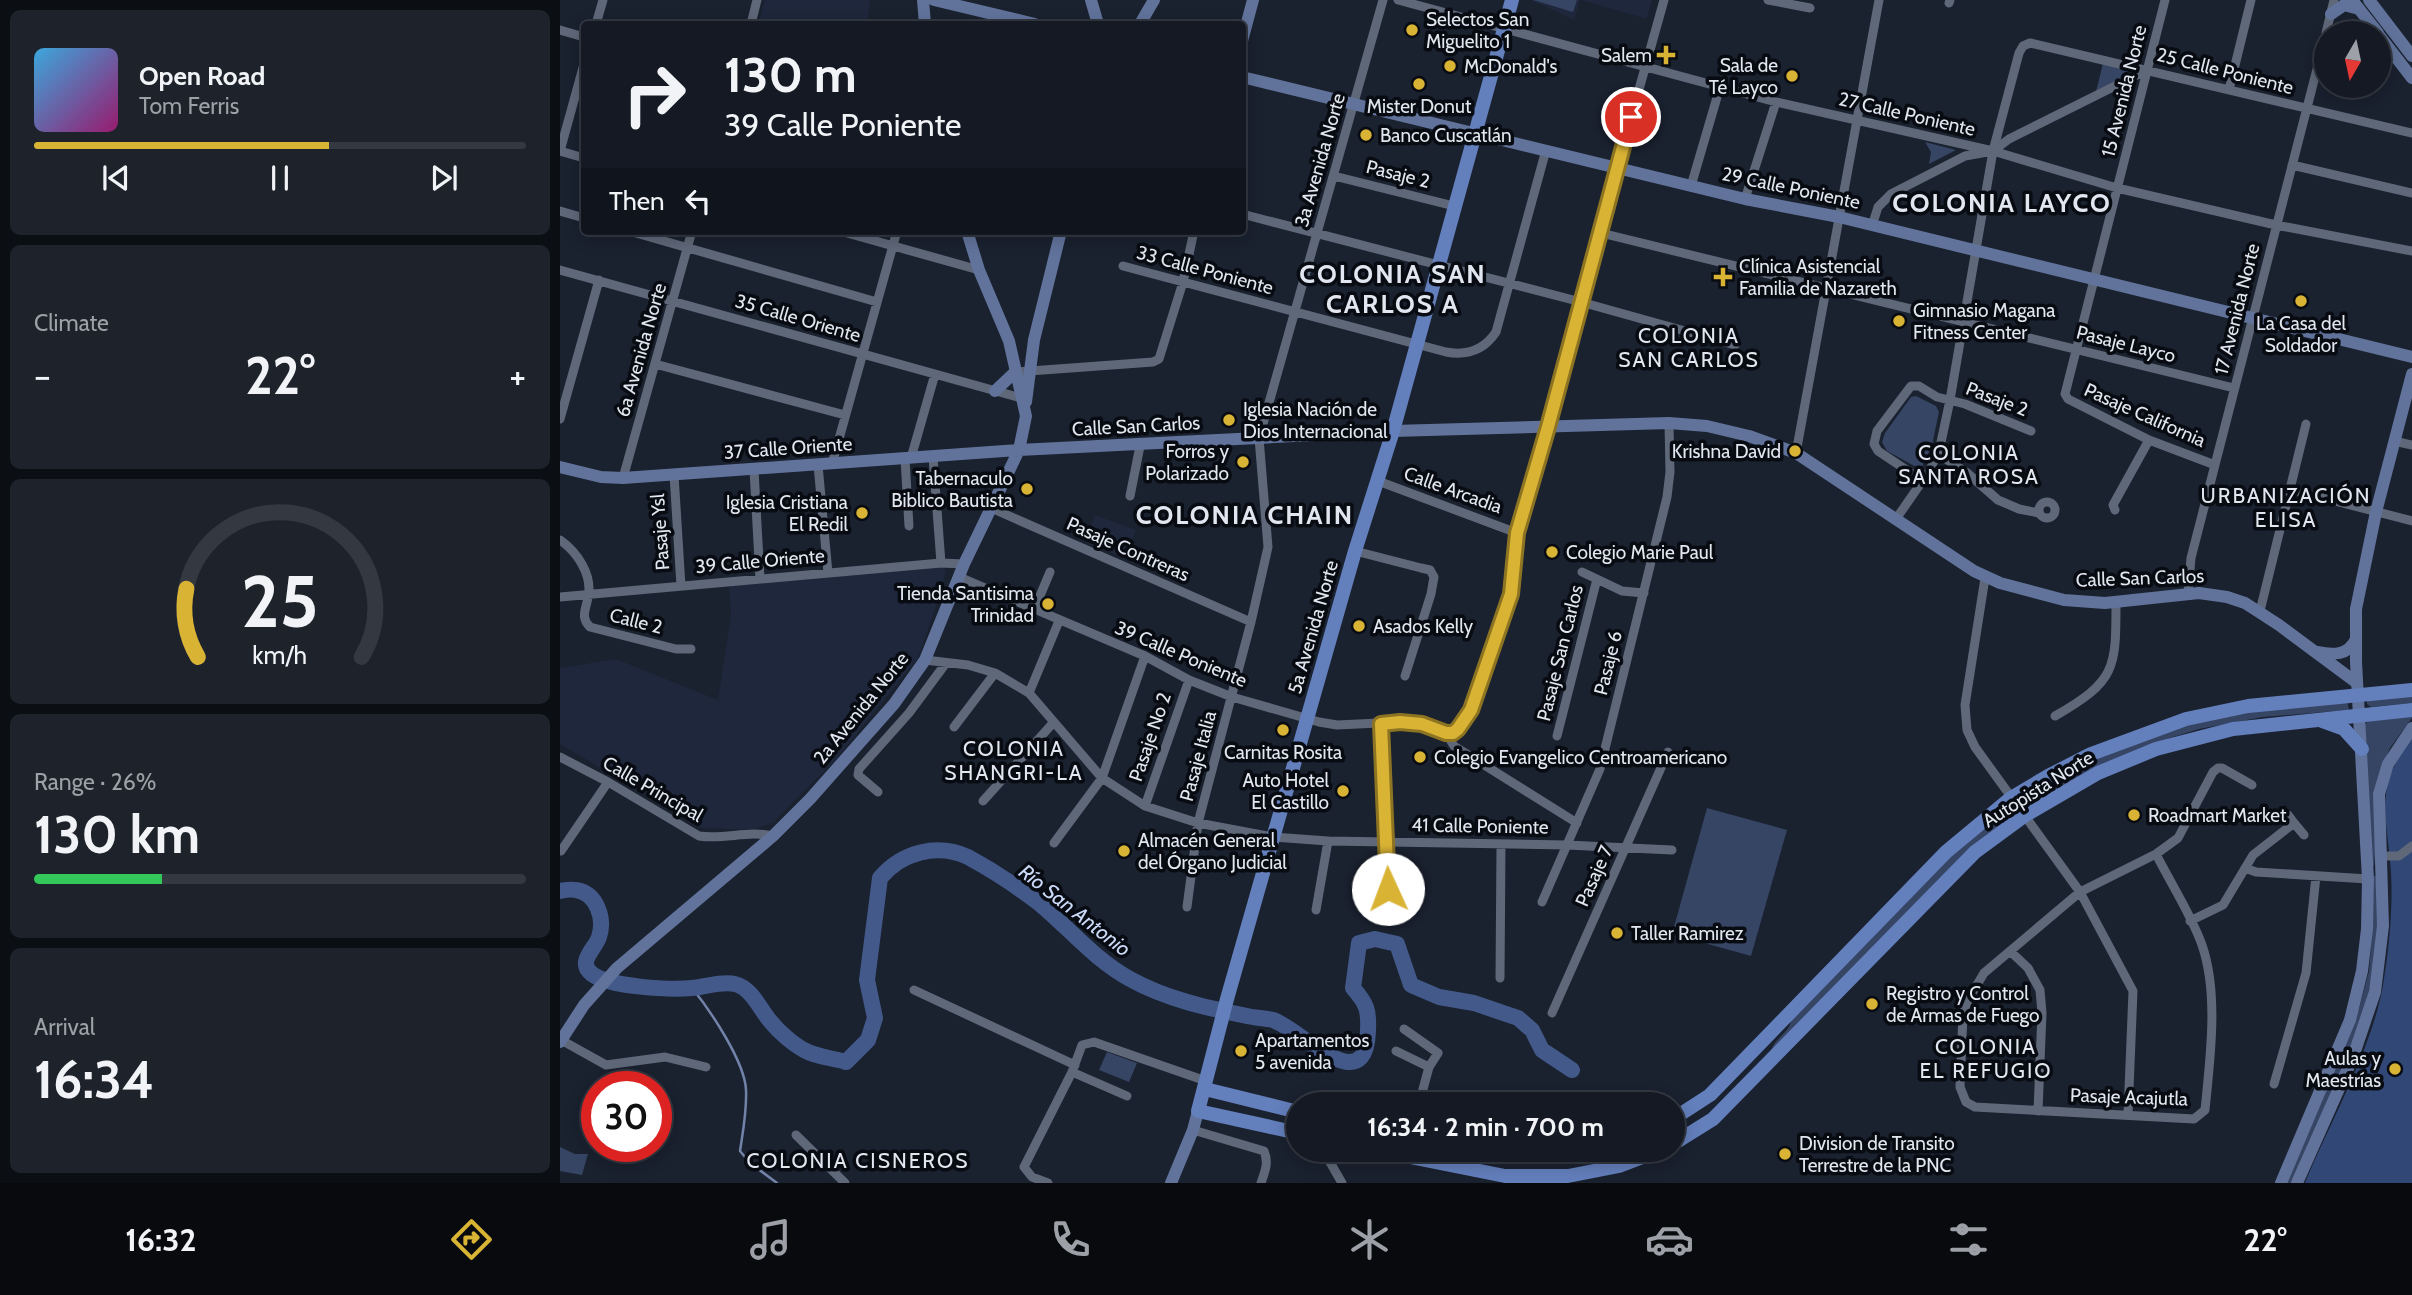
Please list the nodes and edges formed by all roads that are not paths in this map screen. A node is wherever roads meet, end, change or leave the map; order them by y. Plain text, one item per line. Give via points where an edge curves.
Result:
1 (603, 0) edge
2 (757, 0) edge
3 (923, 0) edge
4 (934, 0) edge
5 (1091, 0) edge
6 (1154, 0) edge
7 (1253, 0) edge
8 (1383, 0) edge
9 (1398, 0) edge
10 (1513, 0) edge
11 (1664, 0) edge
12 (1768, 0) edge
13 (1879, 0) edge
14 (2165, 0) edge
15 (2251, 0) edge
16 (2334, 0) edge
17 (2360, 3) edge
18 (1810, 8) dead end
19 (2331, 14) junction
20 (597, 21) edge
21 (752, 21) edge
22 (925, 21) edge
23 (1022, 21) edge
24 (1097, 21) edge
25 (1142, 21) edge
26 (2329, 21) edge
27 (2370, 21) edge
28 (1246, 26) edge
29 (1504, 28) junction
30 (560, 30) edge
31 (581, 36) edge
32 (2391, 51) edge
33 (2412, 56) edge
34 (1645, 67) junction
35 (2147, 70) junction
36 (581, 75) edge
37 (1246, 77) edge
38 (2412, 78) edge
39 (2314, 79) edge
40 (1720, 87) junction
41 (2229, 90) junction
42 (1776, 102) junction
43 (1354, 104) junction
44 (2306, 109) junction
45 (1858, 121) junction
46 (1474, 133) junction
47 (2412, 133) edge
48 (1546, 150) junction
49 (560, 151) edge
50 (1993, 151) junction
51 (581, 157) edge
52 (2292, 165) junction
53 (1617, 168) junction
54 (1334, 176) junction
55 (1691, 186) junction
56 (2117, 188) junction
57 (2412, 193) edge
58 (1745, 199) junction
59 (1454, 206) junction
60 (560, 211) edge
61 (1246, 215) edge
62 (581, 217) edge
63 (1839, 217) junction
64 (2276, 225) junction
65 (1872, 226) junction
66 (1601, 233) junction
67 (643, 235) edge
68 (691, 235) edge
69 (854, 235) edge
70 (896, 235) edge
71 (968, 235) edge
72 (1060, 235) edge
73 (1194, 235) edge
74 (1317, 235) junction
75 (892, 246) junction
76 (688, 248) junction
77 (1975, 250) junction
78 (2412, 251) edge
79 (1438, 264) junction
80 (1123, 266) dead end
81 (560, 270) edge
82 (979, 270) junction
83 (2093, 279) junction
84 (599, 281) junction
85 (1182, 282) junction
86 (1510, 283) junction
87 (1826, 287) junction
88 (673, 301) junction
89 (877, 302) junction
90 (1581, 302) junction
91 (1296, 312) junction
92 (2252, 319) junction
93 (1964, 322) junction
94 (1034, 340) junction
95 (1009, 341) junction
96 (1417, 344) junction
97 (1735, 345) dead end
98 (2075, 349) junction
99 (863, 354) junction
100 (2412, 357) edge
101 (655, 365) junction
102 (1029, 370) junction
103 (1015, 372) junction
104 (935, 374) junction
105 (2412, 374) edge
106 (2234, 388) junction
107 (995, 391) junction
108 (2065, 394) joint
109 (1024, 399) junction
110 (1951, 400) junction
111 (845, 415) junction
112 (560, 419) edge
113 (1025, 421) junction
114 (1669, 423) junction
115 (2306, 424) dead end
116 (1548, 427) junction
117 (1393, 431) junction
118 (2031, 431) dead end
119 (1259, 438) junction
120 (2149, 440) junction
121 (2395, 441) junction
122 (2412, 445) edge
123 (1140, 446) junction
124 (1053, 449) junction
125 (1019, 450) junction
126 (1796, 453) junction
127 (1938, 454) junction
128 (933, 457) junction
129 (908, 458) junction
130 (832, 464) junction
131 (818, 465) junction
132 (2215, 465) junction
133 (560, 467) edge
134 (754, 470) junction
135 (674, 475) junction
136 (623, 478) junction
137 (1378, 481) junction
138 (1923, 481) junction
139 (2290, 489) junction
140 (1130, 496) dead end
141 (991, 508) junction
142 (2115, 510) dead end
143 (2376, 512) junction
144 (2039, 513) dead end
145 (1896, 519) junction
146 (2412, 521) edge
147 (909, 526) dead end
148 (1517, 533) junction
149 (560, 540) edge
150 (1355, 551) junction
151 (941, 563) junction
152 (964, 564) junction
153 (1050, 572) dead end
154 (1582, 572) dead end
155 (828, 573) junction
156 (959, 577) junction
157 (1985, 578) junction
158 (760, 579) junction
159 (1597, 579) junction
160 (681, 586) junction
161 (1644, 593) junction
162 (589, 594) junction
163 (2188, 594) junction
164 (560, 597) edge
165 (2116, 602) junction
166 (1034, 610) junction
167 (2260, 611) junction
168 (1059, 621) junction
169 (1251, 622) junction
170 (2356, 639) junction
171 (691, 649) dead end
172 (2313, 651) junction
173 (1145, 656) junction
174 (925, 660) junction
175 (946, 663) junction
176 (996, 673) junction
177 (1405, 676) dead end
178 (1189, 680) junction
179 (2358, 689) junction
180 (2412, 690) edge
181 (1029, 693) junction
182 (1232, 697) junction
183 (2412, 710) edge
184 (2360, 715) junction
185 (2055, 716) dead end
186 (1307, 718) junction
187 (2314, 719) junction
188 (1053, 723) junction
189 (1381, 724) junction
190 (954, 727) dead end
191 (2412, 728) edge
192 (1446, 733) junction
193 (1557, 736) dead end
194 (2362, 749) junction
195 (1668, 752) dead end
196 (560, 757) edge
197 (1102, 779) junction
198 (608, 782) junction
199 (2252, 785) dead end
200 (878, 792) dead end
201 (2011, 798) junction
202 (983, 801) dead end
203 (1145, 806) junction
204 (2288, 814) dead end
205 (2024, 816) junction
206 (1198, 823) junction
207 (1577, 823) junction
208 (2294, 823) junction
209 (2304, 835) dead end
210 (773, 836) junction
211 (1273, 837) junction
212 (1328, 841) junction
213 (1386, 842) junction
214 (1054, 843) dead end
215 (1501, 845) junction
216 (1567, 845) junction
217 (2412, 846) edge
218 (1625, 849) junction
219 (561, 850) edge
220 (1672, 850) dead end
221 (2156, 854) junction
222 (2382, 856) junction
223 (2245, 868) junction
224 (2316, 876) junction
225 (2368, 879) junction
226 (1388, 889) dead end
227 (2080, 892) junction
228 (1542, 902) dead end
229 (1187, 907) dead end
230 (1316, 910) dead end
231 (2190, 921) junction
232 (2011, 952) junction
233 (1500, 978) dead end
234 (914, 990) dead end
235 (1552, 1013) dead end
236 (1786, 1017) junction
237 (1404, 1029) dead end
238 (560, 1041) edge
239 (1396, 1051) dead end
240 (1778, 1054) junction
241 (706, 1066) dead end
242 (1429, 1067) junction
243 (1074, 1068) junction
244 (1734, 1070) junction
245 (1749, 1084) junction
246 (2274, 1084) dead end
247 (1205, 1085) junction
248 (1422, 1092) edge
249 (1127, 1096) dead end
250 (1286, 1109) edge
251 (1198, 1111) junction
252 (1685, 1111) edge
253 (2038, 1111) junction
254 (2128, 1114) junction
255 (1193, 1130) junction
256 (1286, 1130) edge
257 (796, 1135) dead end
258 (1685, 1136) edge
259 (1330, 1162) edge
260 (1436, 1162) edge
261 (1630, 1162) edge
262 (845, 1183) edge
263 (1048, 1183) edge
264 (1171, 1183) edge
265 (1261, 1183) edge
266 (1342, 1183) edge
267 (2281, 1183) edge
268 (2297, 1183) edge

1 - 20 street
2 - 21 street
3 - 22 street
4 - 23 street
5 - 24 street
6 - 25 street
7 - 28 street
8 - 43 street, 3a Avenida Norte
9 - 29 street, 27 Calle Poniente
10 - 29 main road, 5a Avenida Norte
11 - 34 street
12 - 18 street
13 - 45 street
14 - 35 street, 15 Avenida Norte
15 - 41 street
16 - 19 street, 17 Avenida Norte
17 - 19 street via 2344,5
17 - 27 street
17 - 33 street
19 - 26 street, 17 Avenida Norte
29 - 34 street, 27 Calle Poniente
29 - 46 main road, 5a Avenida Norte
30 - 31 street
32 - 38 street
34 - 40 street, 27 Calle Poniente
34 - 53 street
35 - 41 street, 25 Calle Poniente
35 - 50 street
35 - 50 street, 25 Calle Poniente via 2030,43 2023,46
35 - 56 street, 15 Avenida Norte
36 - 49 street
37 - 43 street, 29 Calle Poniente
39 - 44 street, 17 Avenida Norte
40 - 42 street, 27 Calle Poniente
40 - 55 street
41 - 44 street, 25 Calle Poniente
42 - 45 street, 27 Calle Poniente
42 - 58 street
43 - 46 street, 29 Calle Poniente
43 - 54 street, 3a Avenida Norte
44 - 47 street, 25 Calle Poniente
44 - 52 street, 17 Avenida Norte
45 - 50 street, 27 Calle Poniente
45 - 63 street
46 - 48 street, 29 Calle Poniente
46 - 59 main road, 5a Avenida Norte
48 - 53 street, 29 Calle Poniente
48 - 86 street, 33 Calle Poniente
49 - 51 street
50 - 56 street, 27 Calle Poniente
50 - 65 street via 1965,156 1891,194 1880,204
50 - 77 street
52 - 57 street
52 - 64 street, 17 Avenida Norte
53 - 55 street, 29 Calle Poniente
53 - 66 street
54 - 59 street, Pasaje 2
54 - 74 street, 3a Avenida Norte
55 - 58 street, 29 Calle Poniente
56 - 64 street, 27 Calle Poniente
56 - 83 street, 15 Avenida Norte
58 - 63 street, 29 Calle Poniente
59 - 79 main road, 5a Avenida Norte
60 - 62 street
61 - 74 street
63 - 65 street, 29 Calle Poniente
63 - 87 street
64 - 78 street, 27 Calle Poniente
64 - 92 street, 17 Avenida Norte
65 - 77 street, 29 Calle Poniente
66 - 87 street, Pasaje Layco
66 - 90 street
67 - 76 street
68 - 76 street, 6a Avenida Norte
69 - 75 street
70 - 75 street
71 - 82 street
72 - 94 street, 2a Avenida Norte
73 - 85 street
74 - 79 street
74 - 91 street, 3a Avenida Norte
75 - 82 street
75 - 89 street
76 - 88 street, 6a Avenida Norte
76 - 89 street
77 - 83 street, 29 Calle Poniente
77 - 93 street
79 - 86 street
79 - 96 main road, 5a Avenida Norte
80 - 85 street, 33 Calle Poniente
81 - 84 street, 35 Calle Oriente
82 - 95 street
83 - 92 street, 29 Calle Poniente
83 - 98 street, 15 Avenida Norte
84 - 88 street, 35 Calle Oriente
84 - 112 street
85 - 91 street, 33 Calle Poniente
85 - 102 street via 1159,359
86 - 90 street
86 - 96 street, 33 Calle Poniente via 1496,332 1485,345 1462,354
87 - 93 street, Pasaje Layco
87 - 126 street
88 - 99 street, 35 Calle Oriente
88 - 101 street, 6a Avenida Norte
89 - 99 street
90 - 97 street
90 - 116 street
91 - 96 street, 33 Calle Poniente
91 - 119 street, 3a Avenida Norte
92 - 100 street, 29 Calle Poniente
92 - 106 street, 17 Avenida Norte
93 - 98 street, Pasaje Layco
93 - 110 street
94 - 95 street via 1021,347
94 - 102 street, 2a Avenida Norte
95 - 103 street
96 - 117 main road, 5a Avenida Norte
98 - 106 street, Pasaje Layco
98 - 108 street, 15 Avenida Norte
99 - 104 street, 35 Calle Oriente
99 - 111 street
101 - 111 street
101 - 136 street, 6a Avenida Norte
102 - 103 street
102 - 109 street, 2a Avenida Norte
103 - 107 street
103 - 109 street
104 - 107 street, 35 Calle Oriente
104 - 129 street
105 - 121 street
106 - 132 street, 17 Avenida Norte
107 - 109 street, 35 Calle Oriente
108 - 120 street, Pasaje California
109 - 113 street, 2a Avenida Norte
110 - 118 street, Pasaje 2
110 - 127 street
110 - 138 street, Pasaje 2 via 1911,386 1875,436 1878,451
111 - 130 street
113 - 124 street via 1032,437
113 - 125 street, 2a Avenida Norte
114 - 116 street, Calle San Carlos
114 - 126 street, Calle San Carlos via 1739,433
114 - 161 street, Pasaje 6 via 1667,497
115 - 139 street
116 - 117 street, Calle San Carlos
116 - 148 street
117 - 119 street, Calle San Carlos
117 - 137 main road, 5a Avenida Norte
119 - 123 street, Calle San Carlos
119 - 169 street, 3a Avenida Norte via 1268,547
120 - 132 street, Pasaje California
120 - 142 street via 2113,505
121 - 122 street
121 - 143 street
123 - 124 street, Calle San Carlos
123 - 140 street
124 - 125 street, Calle San Carlos
125 - 128 street, 37 Calle Oriente
125 - 141 street, 2a Avenida Norte
126 - 145 street, Calle San Carlos
127 - 138 street
127 - 144 street via 1998,500
128 - 129 street, 37 Calle Oriente
128 - 151 street
129 - 130 street, 37 Calle Oriente
129 - 147 street
130 - 131 street, 37 Calle Oriente
131 - 134 street, 37 Calle Oriente
131 - 155 street
132 - 163 street, 17 Avenida Norte via 2191,558
133 - 136 street, 37 Calle Oriente via 601,478
134 - 135 street, 37 Calle Oriente
134 - 158 street
135 - 136 street, 37 Calle Oriente
135 - 160 street, Pasaje Ysl
137 - 148 street, Calle Arcadia
137 - 150 main road, 5a Avenida Norte
138 - 145 street
139 - 143 street
139 - 167 street
141 - 152 street, 2a Avenida Norte
141 - 169 street, Pasaje Contreras
143 - 146 street
143 - 170 street via 2356,610
145 - 157 street, Calle San Carlos
148 - 192 street via 1511,594 1471,710 1458,729
149 - 162 street, Calle 2 via 582,565
150 - 177 street via 1430,570 1434,577
150 - 186 main road, 5a Avenida Norte
151 - 152 street, 39 Calle Oriente
151 - 155 street, 39 Calle Oriente
152 - 156 street, 2a Avenida Norte
153 - 166 street
154 - 159 street, Pasaje San Carlos
155 - 158 street, 39 Calle Oriente
156 - 166 street, 39 Calle Poniente
156 - 174 street, 2a Avenida Norte
157 - 165 street, Calle San Carlos via 2064,600
157 - 201 street via 1966,696 1966,723 1975,747
158 - 160 street, 39 Calle Oriente
159 - 161 street, Pasaje San Carlos via 1622,591
159 - 193 street, Pasaje San Carlos
160 - 162 street, 39 Calle Oriente
161 - 207 street, Pasaje 6 via 1600,769
162 - 164 street, 39 Calle Oriente
162 - 171 street, Calle 2 via 583,612 590,627
163 - 165 street, Calle San Carlos
163 - 167 street, Calle San Carlos via 2227,597
165 - 185 street via 2112,666 2098,687
166 - 168 street, 39 Calle Poniente
167 - 172 street, Calle San Carlos
168 - 173 street, 39 Calle Poniente
168 - 181 street
169 - 182 street, 3a Avenida Norte
170 - 172 street via 2336,654
170 - 179 street
172 - 179 street, Calle San Carlos
173 - 178 street, 39 Calle Poniente
173 - 197 street
174 - 175 street, 41 Calle Poniente
174 - 210 street, 2a Avenida Norte via 856,748
175 - 176 street, 41 Calle Poniente
175 - 200 street via 859,769 858,775
176 - 181 street, 41 Calle Poniente
176 - 190 street
178 - 182 street, 39 Calle Poniente
178 - 203 street, Pasaje No 2
179 - 180 main road, Autopista Norte
179 - 184 street
179 - 201 main road, Autopista Norte via 2186,719 2091,754
181 - 188 street, 41 Calle Poniente
182 - 186 street, 39 Calle Poniente
182 - 206 street, Pasaje Italia
183 - 184 main road, Autopista Norte
184 - 187 main road, Autopista Norte
184 - 194 street
186 - 189 street, 39 Calle Poniente via 1337,725
186 - 211 main road, 5a Avenida Norte
187 - 194 main road via 2344,729
187 - 205 main road, Autopista Norte via 2233,729 2156,749 2098,773
188 - 197 street, 41 Calle Poniente
188 - 202 street
189 - 192 street, 39 Calle Poniente via 1422,724
189 - 213 street
191 - 222 street via 2393,755 2381,785
192 - 207 street, 39 Calle Poniente via 1454,746
194 - 225 street
195 - 218 street, Pasaje 7
196 - 198 street, Calle Principal
197 - 203 street, 41 Calle Poniente
197 - 214 street
198 - 210 street, Calle Principal via 699,836
198 - 219 street
199 - 221 street via 2218,768 2178,838
201 - 205 street
201 - 236 main road, Autopista Norte via 1946,852
203 - 206 street, 41 Calle Poniente
204 - 208 street
205 - 227 street
205 - 240 main road, Autopista Norte via 1975,852
206 - 211 street, 41 Calle Poniente
206 - 229 street, Pasaje Italia
207 - 216 street, Pasaje 6
208 - 209 street
208 - 223 street via 2253,855
210 - 238 street, 2a Avenida Norte via 634,952 587,1001
211 - 212 street, 41 Calle Poniente
211 - 247 main road, 5a Avenida Norte
212 - 213 street, 41 Calle Poniente
212 - 230 street
213 - 215 street, 41 Calle Poniente
213 - 226 street
215 - 216 street, 41 Calle Poniente
215 - 233 street
216 - 218 street, 41 Calle Poniente
216 - 228 street, Pasaje 6
217 - 222 street via 2399,856
218 - 220 street, 41 Calle Poniente
218 - 235 street, Pasaje 7
221 - 227 street
221 - 231 street
222 - 268 street via 2383,926 2375,992 2353,1057
223 - 224 street
223 - 231 street via 2223,905
224 - 225 street
224 - 246 street via 2306,973
225 - 267 street via 2367,940 2353,1013
227 - 232 street
227 - 254 street via 2133,991
231 - 254 street, Pasaje Acajutla via 2202,943 2212,999 2205,1110 2194,1119
232 - 253 street via 2028,968 2040,990
232 - 253 street, Pasaje Acajutla via 1983,973 1968,1000 1963,1014 1960,1087 1966,1102 1975,1107
234 - 243 street
236 - 240 main road via 1784,1028 1765,1052 1769,1057
236 - 244 main road, Autopista Norte
237 - 242 street via 1438,1053
238 - 241 street via 606,1065 665,1057
239 - 242 street
240 - 245 main road, Autopista Norte
242 - 248 street
243 - 247 street via 1082,1045 1094,1042
243 - 249 street
243 - 263 street via 1024,1167 1032,1177
244 - 245 main road via 1750,1069
244 - 252 main road, Autopista Norte via 1710,1095
245 - 258 main road, Autopista Norte via 1713,1119
247 - 250 main road
247 - 251 main road, 5a Avenida Norte
251 - 255 street, 5a Avenida Norte
251 - 256 main road
253 - 254 street, Pasaje Acajutla
255 - 264 street, 5a Avenida Norte
255 - 265 street via 1264,1151 1267,1158
257 - 262 street
259 - 266 street
260 - 261 main road via 1506,1176 1567,1176

